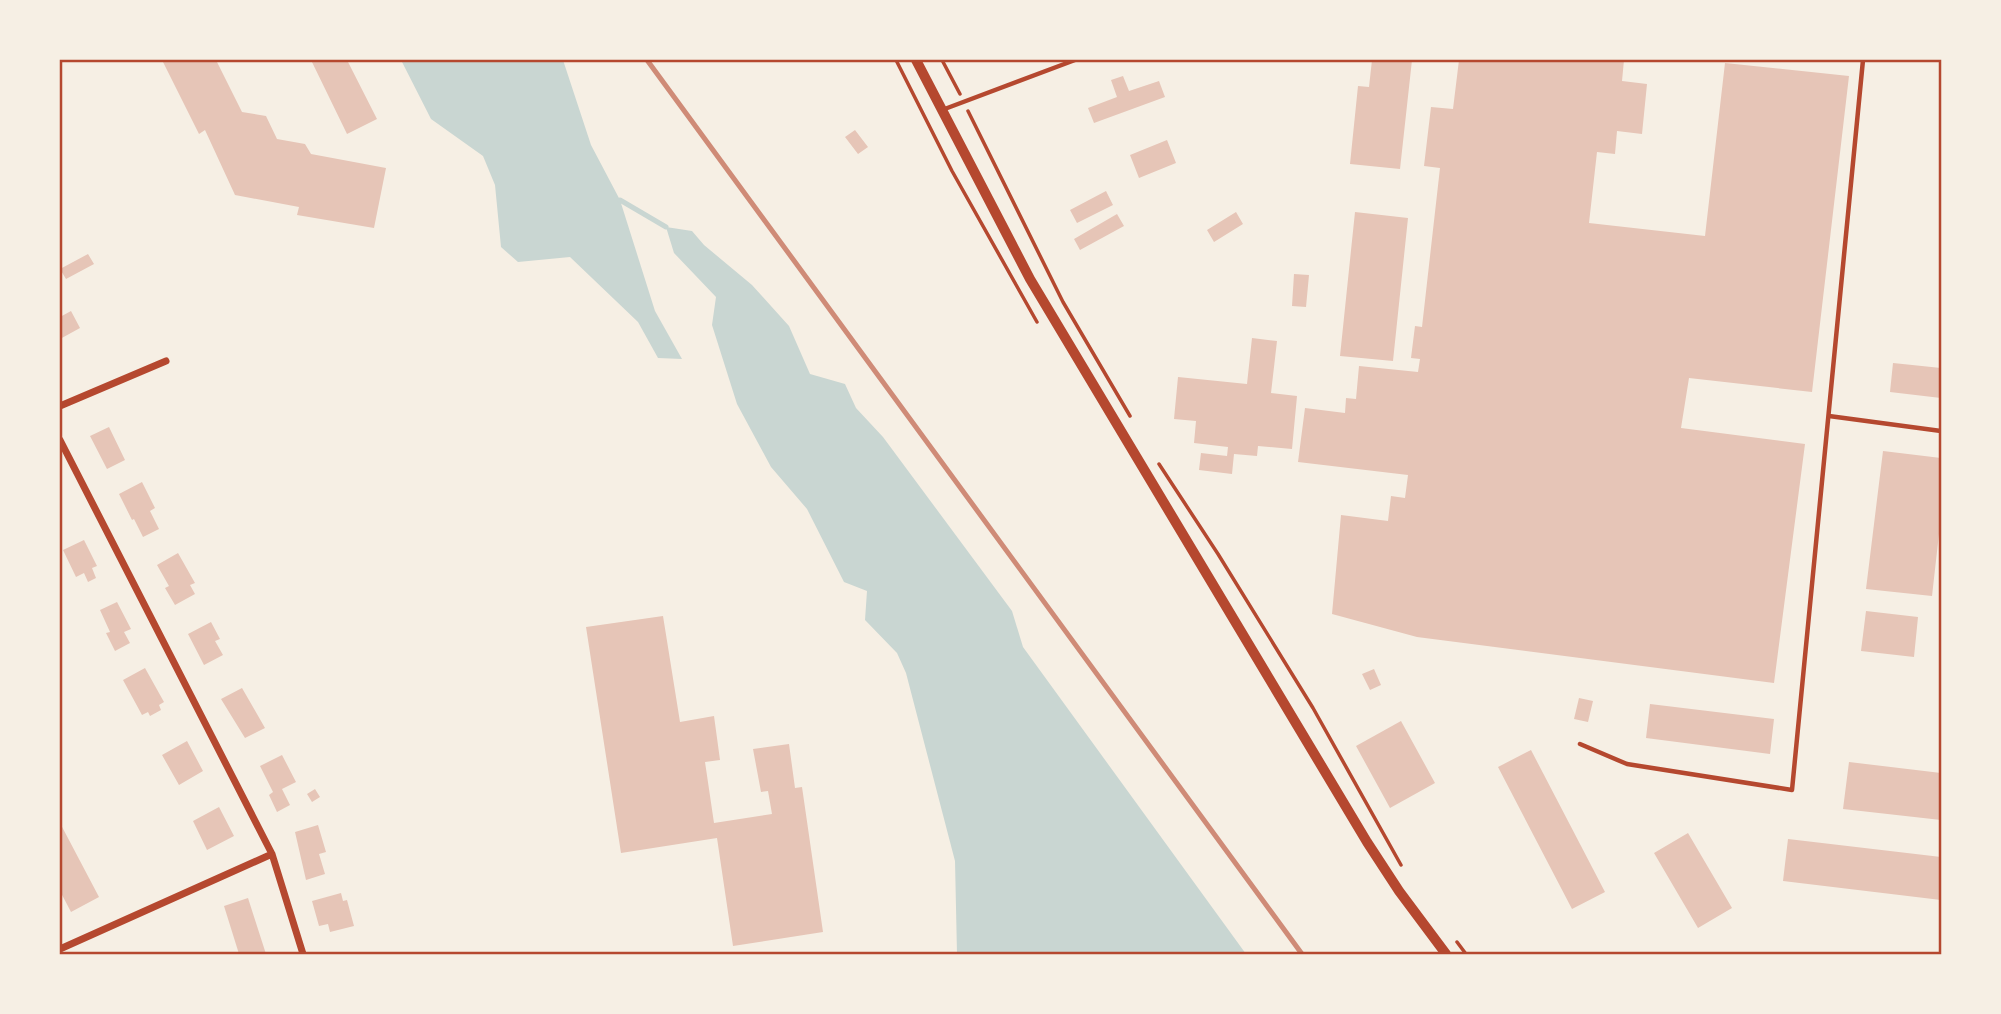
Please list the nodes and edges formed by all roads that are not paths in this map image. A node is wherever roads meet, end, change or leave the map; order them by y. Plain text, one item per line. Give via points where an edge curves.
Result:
1 (916, 60) edge
2 (1075, 60) edge
3 (1863, 60) edge
4 (942, 110) junction
5 (166, 361) dead end
6 (60, 406) edge
7 (1829, 416) junction
8 (1941, 431) edge
9 (60, 440) edge
10 (1580, 744) dead end
11 (272, 853) junction
12 (60, 949) edge
13 (303, 954) edge
14 (1446, 954) edge

1 - 4 street
2 - 4 lane
3 - 7 lane
4 - 14 street via 1030,279 1367,842
5 - 6 street
7 - 8 lane
7 - 10 lane via 1792,790 1627,764
9 - 11 street
11 - 12 street
11 - 13 street

